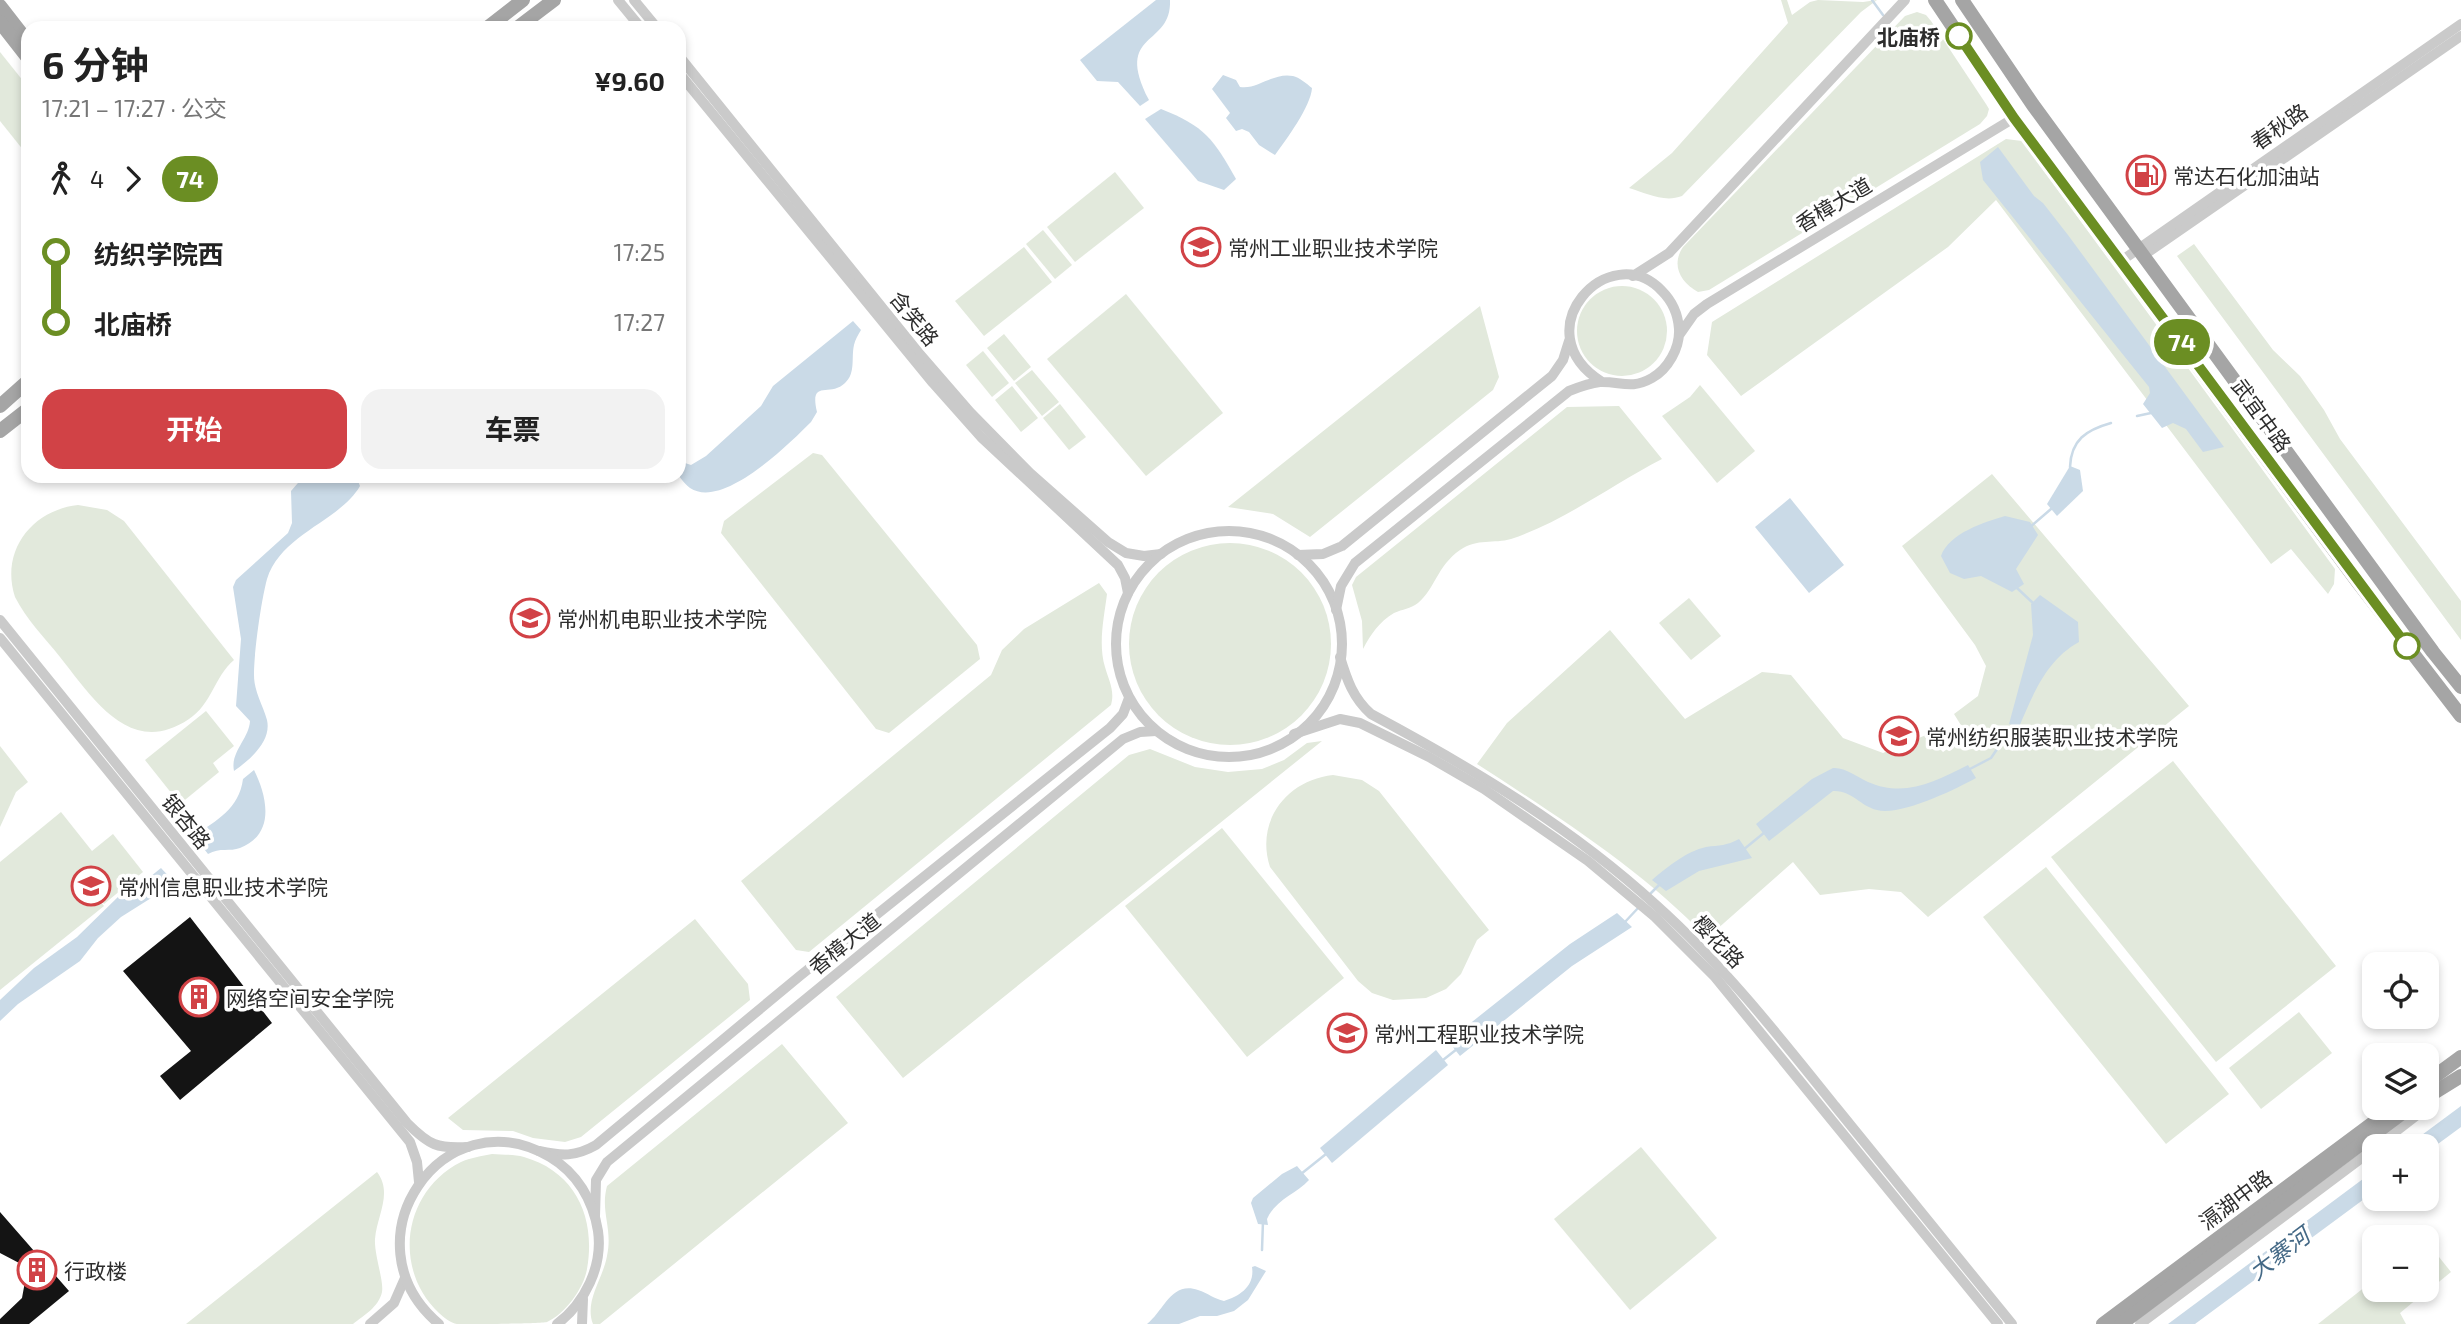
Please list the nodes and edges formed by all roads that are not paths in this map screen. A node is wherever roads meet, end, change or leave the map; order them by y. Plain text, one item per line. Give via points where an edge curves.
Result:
1 (523, 0) edge
2 (554, 0) edge
3 (618, 0) edge
4 (634, 0) edge
5 (1905, 0) edge
6 (1935, 0) edge
7 (1962, 0) edge
8 (0, 6) edge
9 (496, 21) edge
10 (526, 21) edge
11 (636, 21) edge
12 (651, 21) edge
13 (0, 22) edge
14 (2461, 24) edge
15 (21, 33) edge
16 (2461, 36) edge
17 (21, 49) edge
18 (686, 65) edge
19 (686, 82) edge
20 (2014, 118) junction
21 (2141, 251) junction
22 (2121, 261) junction
23 (1631, 276) junction
24 (1679, 334) junction
25 (1569, 341) junction
26 (1602, 382) junction
27 (21, 388) edge
28 (0, 406) edge
29 (21, 414) edge
30 (0, 431) edge
31 (1160, 554) junction
32 (1298, 555) junction
33 (1128, 593) junction
34 (1336, 611) junction
35 (0, 620) edge
36 (0, 638) edge
37 (1340, 657) junction
38 (2461, 687) edge
39 (1129, 698) junction
40 (2461, 716) edge
41 (1156, 731) junction
42 (1294, 734) junction
43 (1635, 893) junction
44 (1651, 907) junction
45 (2461, 1057) edge
46 (2439, 1073) edge
47 (2459, 1077) edge
48 (2439, 1090) edge
49 (2439, 1096) edge
50 (2377, 1120) edge
51 (2394, 1120) edge
52 (2410, 1120) edge
53 (2393, 1134) edge
54 (468, 1147) junction
55 (539, 1151) junction
56 (2362, 1158) edge
57 (419, 1182) junction
58 (596, 1216) junction
59 (405, 1278) junction
60 (590, 1285) junction
61 (438, 1323) edge
62 (370, 1324) edge
63 (425, 1324) edge
64 (557, 1324) edge
65 (582, 1324) edge
66 (1998, 1324) edge
67 (2012, 1324) edge
68 (2103, 1324) edge
69 (2121, 1324) edge
70 (2140, 1324) edge

1 - 9 main road
2 - 10 main road
3 - 11 street
4 - 12 street
5 - 23 street via 1669,253
6 - 20 main road, 武宜中路
7 - 21 main road, 武宜中路
8 - 15 main road
13 - 17 main road
14 - 21 street, 春秋路
16 - 21 street, 春秋路
18 - 31 street, 含笑路 via 970,412 1108,542 1126,553
19 - 33 street, 含笑路 via 981,437 1118,565
20 - 22 main road, 武宜中路
20 - 24 street, 香樟大道 via 1707,304
21 - 22 street, 春秋路
21 - 38 main road, 武宜中路
22 - 40 main road, 武宜中路
23 - 24 street via 1658,286 1671,300
23 - 25 street via 1604,279 1587,289 1575,304
24 - 26 street via 1671,359 1653,378 1637,385
25 - 26 street via 1587,372
25 - 32 street via 1552,376 1342,546 1323,554
26 - 34 street via 1569,391 1355,563 1341,586
27 - 28 main road
29 - 30 main road
31 - 32 street via 1197,536 1237,531 1258,534
31 - 33 street
32 - 34 street via 1321,578
33 - 39 street via 1116,638 1119,672
34 - 37 street
35 - 54 street, 银杏路 via 407,1123 442,1149
36 - 57 street, 银杏路 via 410,1142
37 - 42 street via 1330,694 1318,713
37 - 43 street, 樱花路 via 1351,690 1371,714 1489,780 1553,823
39 - 41 street
39 - 55 street, 香樟大道 via 1110,728 596,1145 564,1157
41 - 42 street via 1179,746 1221,757 1270,749
41 - 58 street, 香樟大道 via 1123,740 607,1162 596,1180
42 - 43 street, 樱花路 via 1340,719 1360,723 1484,789
43 - 44 street, 樱花路
44 - 66 street, 樱花路 via 1760,1029
44 - 67 street, 樱花路 via 1716,963
45 - 46 main road
47 - 48 main road
47 - 49 street
50 - 68 main road, 滆湖中路
51 - 69 main road, 滆湖中路
52 - 53 street
54 - 55 street, 香樟大道 via 504,1143
54 - 57 street via 441,1161
55 - 58 street via 575,1178
56 - 70 street
57 - 59 street via 405,1206 399,1233 399,1260
58 - 60 street, 香樟大道 via 597,1263
59 - 61 street via 416,1300
59 - 62 street via 394,1303
60 - 64 street
60 - 65 street, 香樟大道 via 581,1305
61 - 63 street

